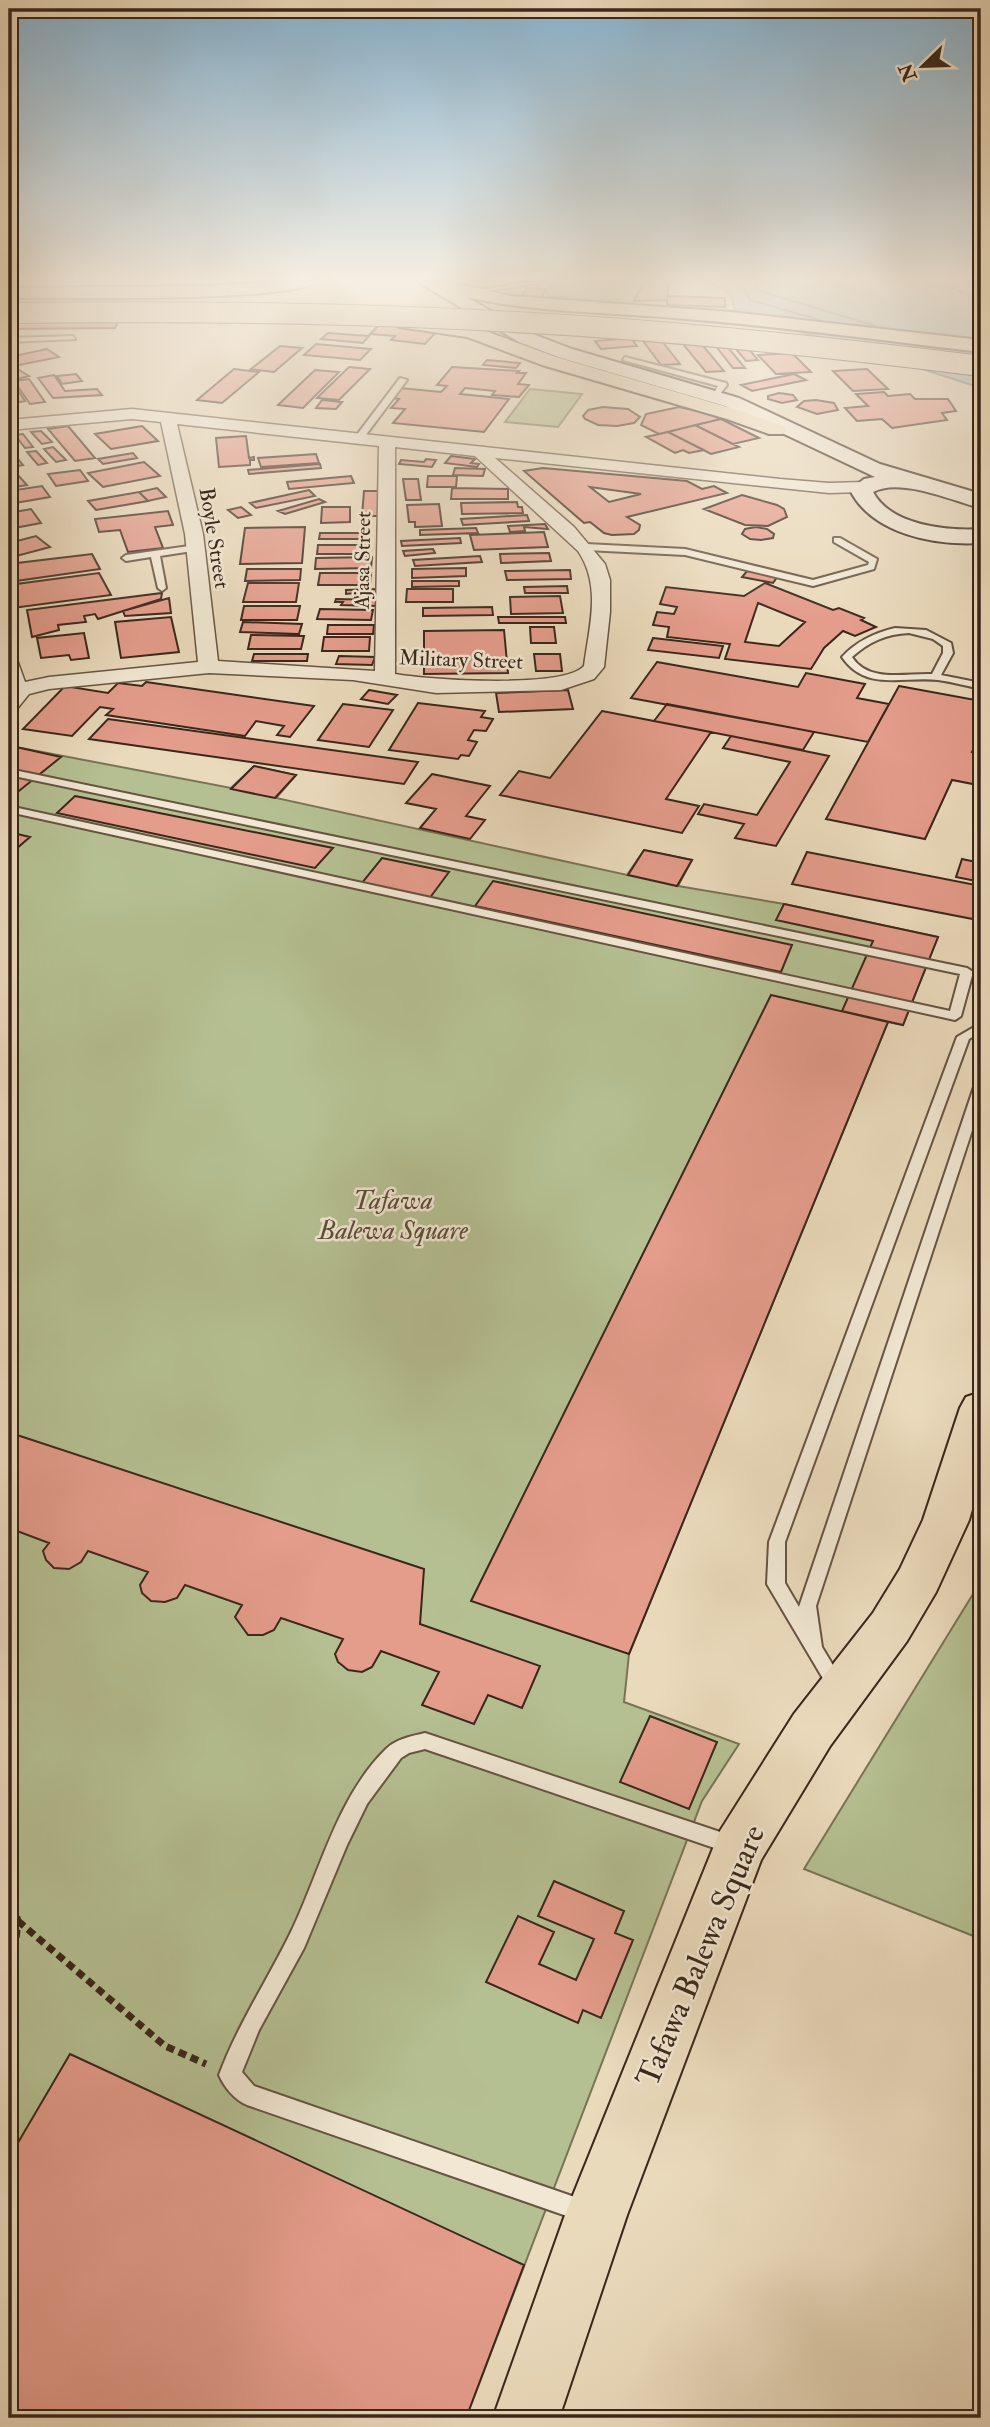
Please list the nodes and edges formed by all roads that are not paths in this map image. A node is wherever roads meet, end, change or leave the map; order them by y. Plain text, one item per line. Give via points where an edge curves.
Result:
1 (391, 395) edge
2 (664, 395) edge
3 (687, 395) edge
4 (714, 396) edge
5 (168, 417) junction
6 (9, 425) edge
7 (776, 430) junction
8 (359, 438) junction
9 (387, 441) junction
10 (481, 453) junction
11 (780, 484) junction
12 (867, 485) junction
13 (922, 485) junction
14 (981, 501) edge
15 (895, 520) junction
16 (932, 534) junction
17 (981, 536) edge
18 (837, 540) dead end
19 (586, 547) junction
20 (196, 548) junction
21 (981, 552) edge
22 (155, 554) junction
23 (125, 558) dead end
24 (162, 588) dead end
25 (9, 661) edge
26 (209, 667) junction
27 (935, 676) junction
28 (384, 680) junction
29 (981, 686) edge
30 (13, 698) edge
31 (9, 772) edge
32 (9, 809) edge
33 (967, 972) junction
34 (981, 974) edge
35 (981, 1027) edge
36 (981, 1084) edge
37 (981, 1408) edge
38 (826, 1669) junction
39 (739, 1848) junction
40 (596, 2215) junction
41 (526, 2418) edge

1 - 8 lane
2 - 7 main road, bridge
3 - 7 main road via 742,413
4 - 13 main road via 872,469
5 - 6 street via 82,416
5 - 8 street
5 - 20 street, Boyle Street
7 - 12 main road
8 - 9 street
9 - 10 street
9 - 28 street, Ajasa Street
10 - 11 street
10 - 19 street, Military Street via 494,470
11 - 12 street
11 - 15 street
12 - 13 main road
12 - 15 main road via 862,494 866,501
13 - 14 main road
15 - 16 main road
16 - 17 main road
16 - 21 main road
18 - 19 lane via 874,561 871,567 813,583 685,552
19 - 28 street, Military Street via 601,582 594,667 587,675 547,685 436,687
20 - 22 lane
20 - 26 street, Boyle Street
22 - 23 lane
22 - 24 lane
25 - 30 street
26 - 28 street, Military Street via 353,674
26 - 30 street, Military Street via 49,683
27 - 27 lane via 862,673 851,667 847,657 873,636 918,631 948,645
27 - 29 lane
31 - 33 lane
32 - 33 lane via 955,1016
33 - 34 lane
35 - 38 lane via 963,1037 777,1542 776,1584
36 - 38 lane via 807,1606
37 - 38 main road, Tafawa Balewa Square via 946,1520 919,1579 890,1627
38 - 39 main road, Tafawa Balewa Square
39 - 40 main road, Tafawa Balewa Square
39 - 40 lane via 425,1741 406,1746 393,1753 357,1803 297,1940 240,2046 230,2075 247,2094
40 - 41 main road, Tafawa Balewa Square

